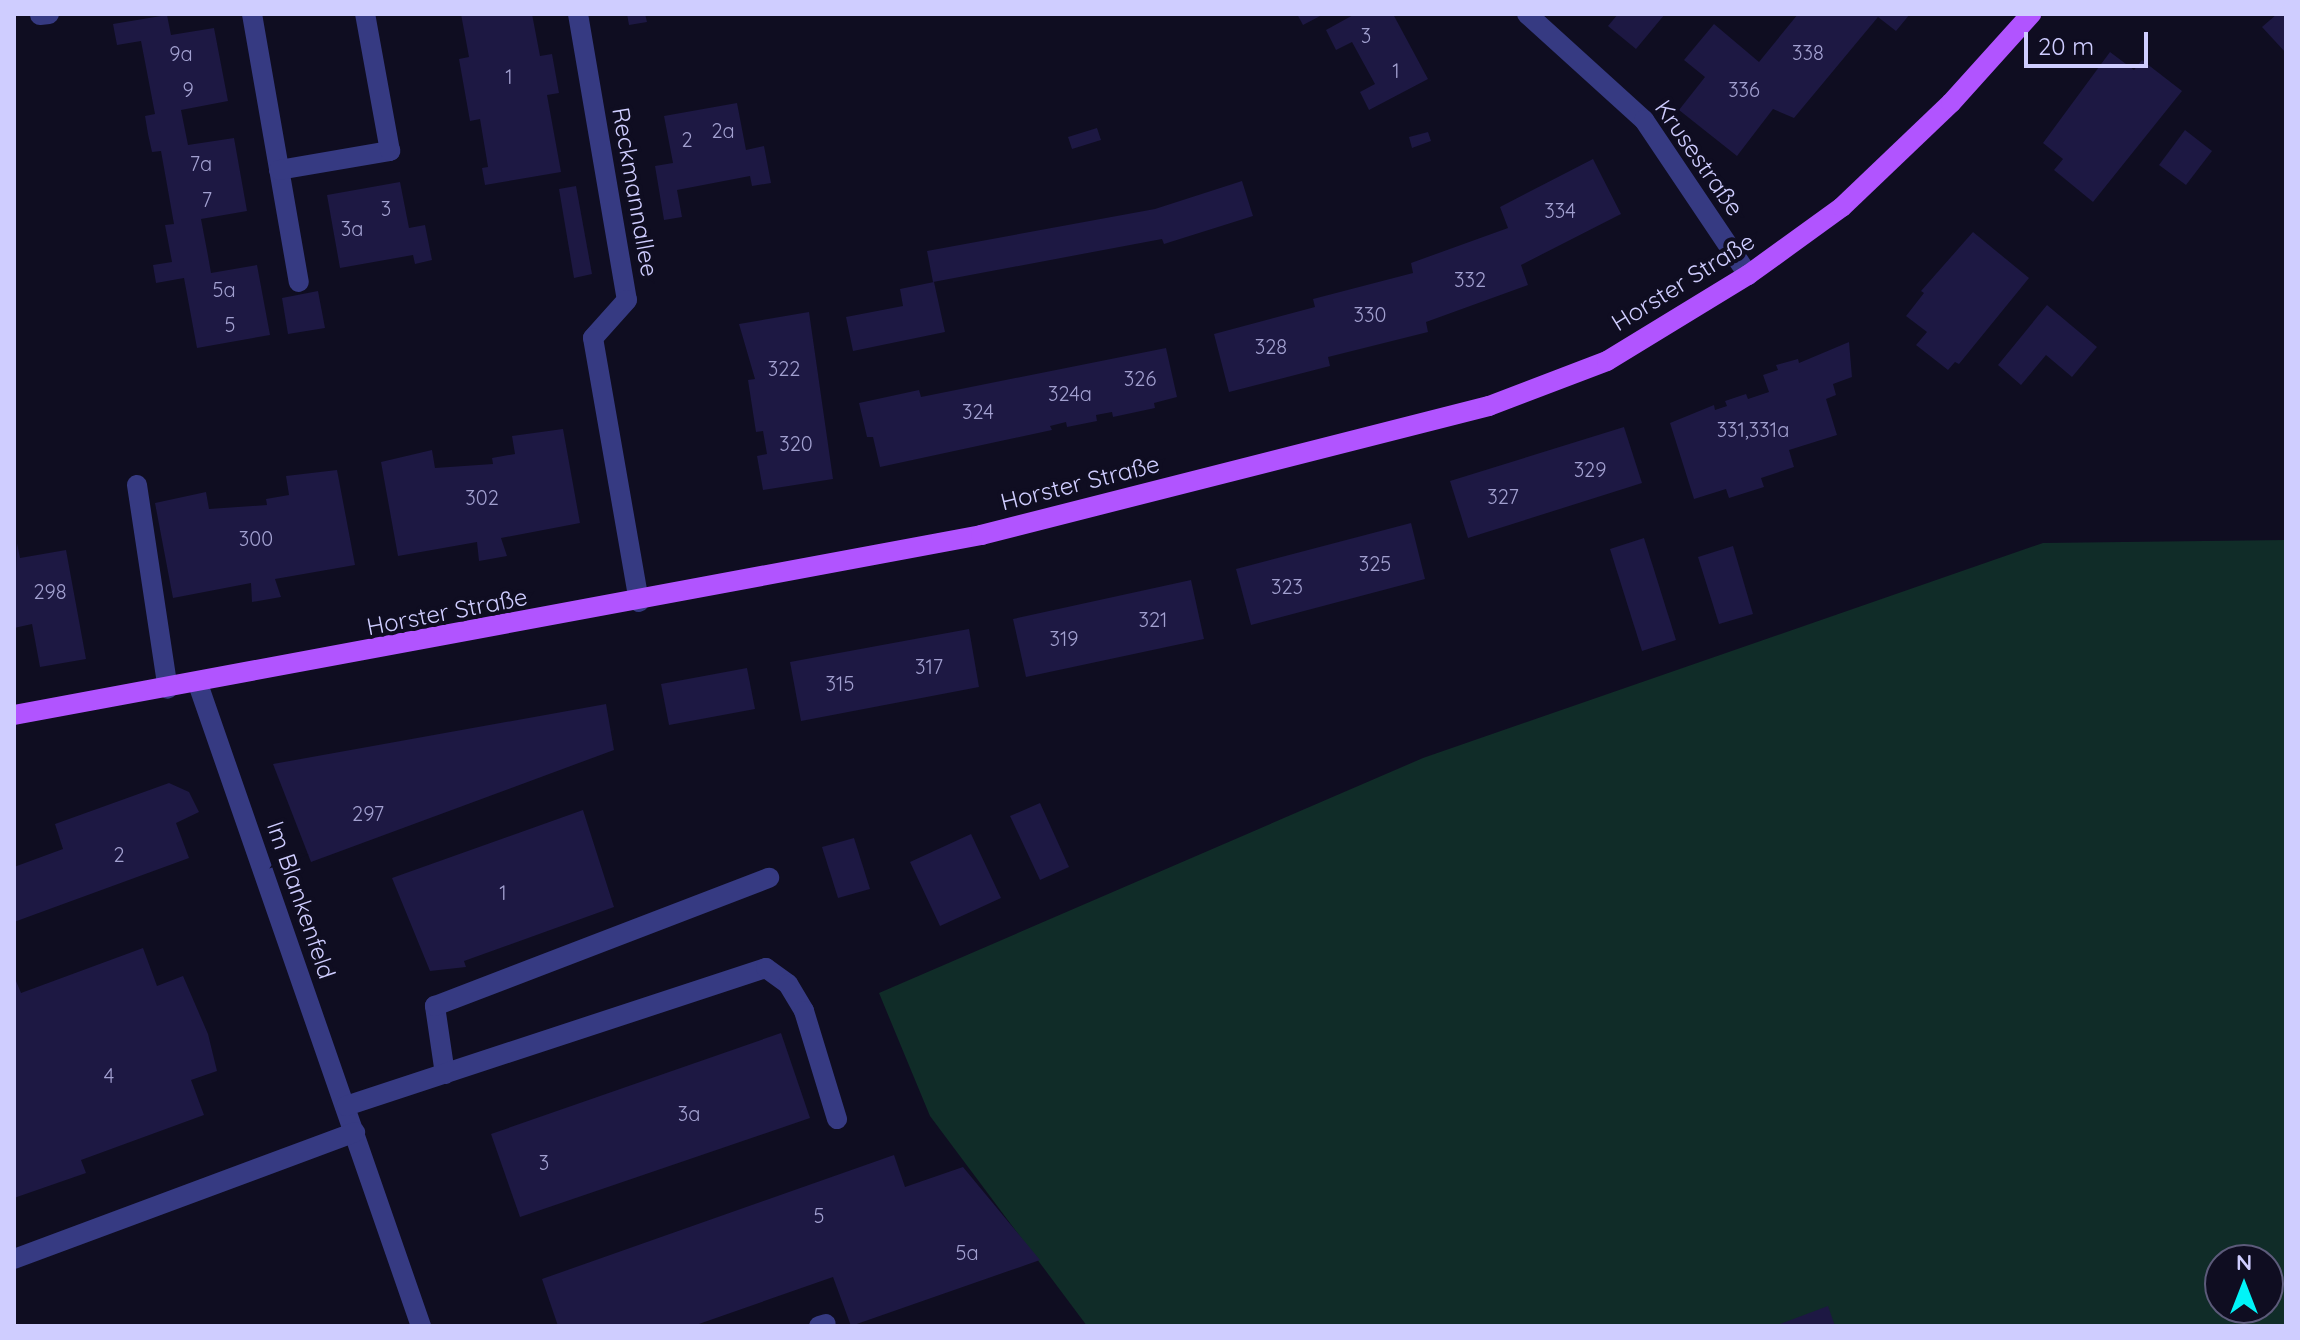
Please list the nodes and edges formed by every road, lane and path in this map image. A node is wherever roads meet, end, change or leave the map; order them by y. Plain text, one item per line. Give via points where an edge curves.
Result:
1 (252, 14) edge
2 (365, 14) edge
3 (578, 14) edge
4 (1527, 14) edge
5 (2031, 14) edge
6 (279, 170) junction
7 (1748, 275) junction
8 (299, 282) dead end
9 (137, 485) dead end
10 (639, 602) junction
11 (198, 684) junction
12 (168, 689) junction
13 (14, 715) edge
14 (769, 878) dead end
15 (445, 1074) junction
16 (346, 1106) junction
17 (837, 1119) dead end
18 (355, 1132) junction
19 (14, 1259) edge
20 (421, 1326) edge

1 - 6 street
2 - 6 street via 390,151
3 - 10 street, Reckmannallee via 627,300 593,338
4 - 7 street, Krusestraße via 1644,120
5 - 7 main road, Horster Straße via 1951,103 1842,207
6 - 8 street
7 - 10 main road, Horster Straße via 1607,361 1489,406 981,535
9 - 12 street
10 - 11 main road, Horster Straße
11 - 12 main road, Horster Straße
11 - 16 street, Im Blankenfeld
12 - 13 main road, Horster Straße
14 - 15 street via 435,1006
15 - 16 street
15 - 17 street via 766,968 788,984 804,1011
16 - 18 street, Im Blankenfeld
18 - 19 street
18 - 20 street, Im Blankenfeld

